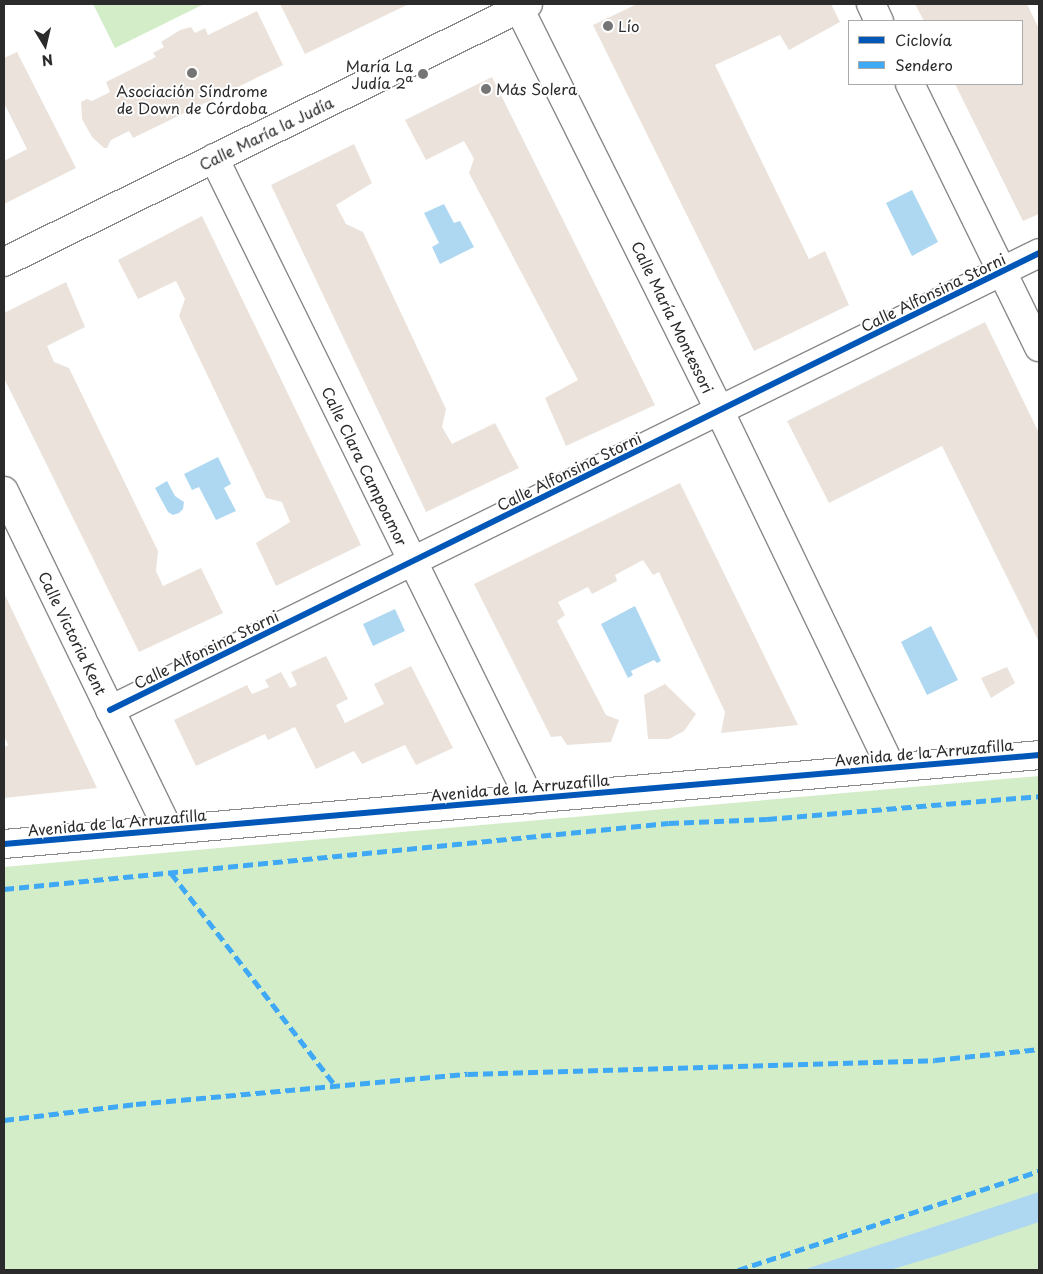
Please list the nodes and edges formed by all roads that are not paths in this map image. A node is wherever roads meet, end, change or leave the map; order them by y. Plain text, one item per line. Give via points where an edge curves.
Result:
1 (870, 4) edge
2 (522, 5) edge
3 (878, 20) edge
4 (910, 85) edge
5 (214, 158) junction
6 (1039, 253) edge
7 (4, 262) edge
8 (1003, 272) junction
9 (1039, 347) edge
10 (719, 410) junction
11 (4, 491) edge
12 (412, 563) junction
13 (110, 710) junction
14 (1039, 755) edge
15 (891, 768) junction
16 (530, 800) junction
17 (168, 829) junction
18 (4, 844) edge

1 - 3 street
2 - 5 street, Calle María la Judía
2 - 10 street, Calle María Montessori
4 - 8 street
5 - 7 street, Calle María la Judía
5 - 12 street, Calle Clara Campoamor
6 - 8 street, Calle Alfonsina Storni
8 - 9 street
8 - 10 street, Calle Alfonsina Storni
10 - 12 street, Calle Alfonsina Storni
10 - 15 street, Calle María Montessori
11 - 13 street, Calle Victoria Kent
12 - 13 street, Calle Alfonsina Storni
12 - 16 street, Calle Clara Campoamor
13 - 17 street, Calle Victoria Kent
14 - 15 street, Avenida de la Arruzafilla
15 - 16 street, Avenida de la Arruzafilla
16 - 17 street, Avenida de la Arruzafilla
17 - 18 street, Avenida de la Arruzafilla

